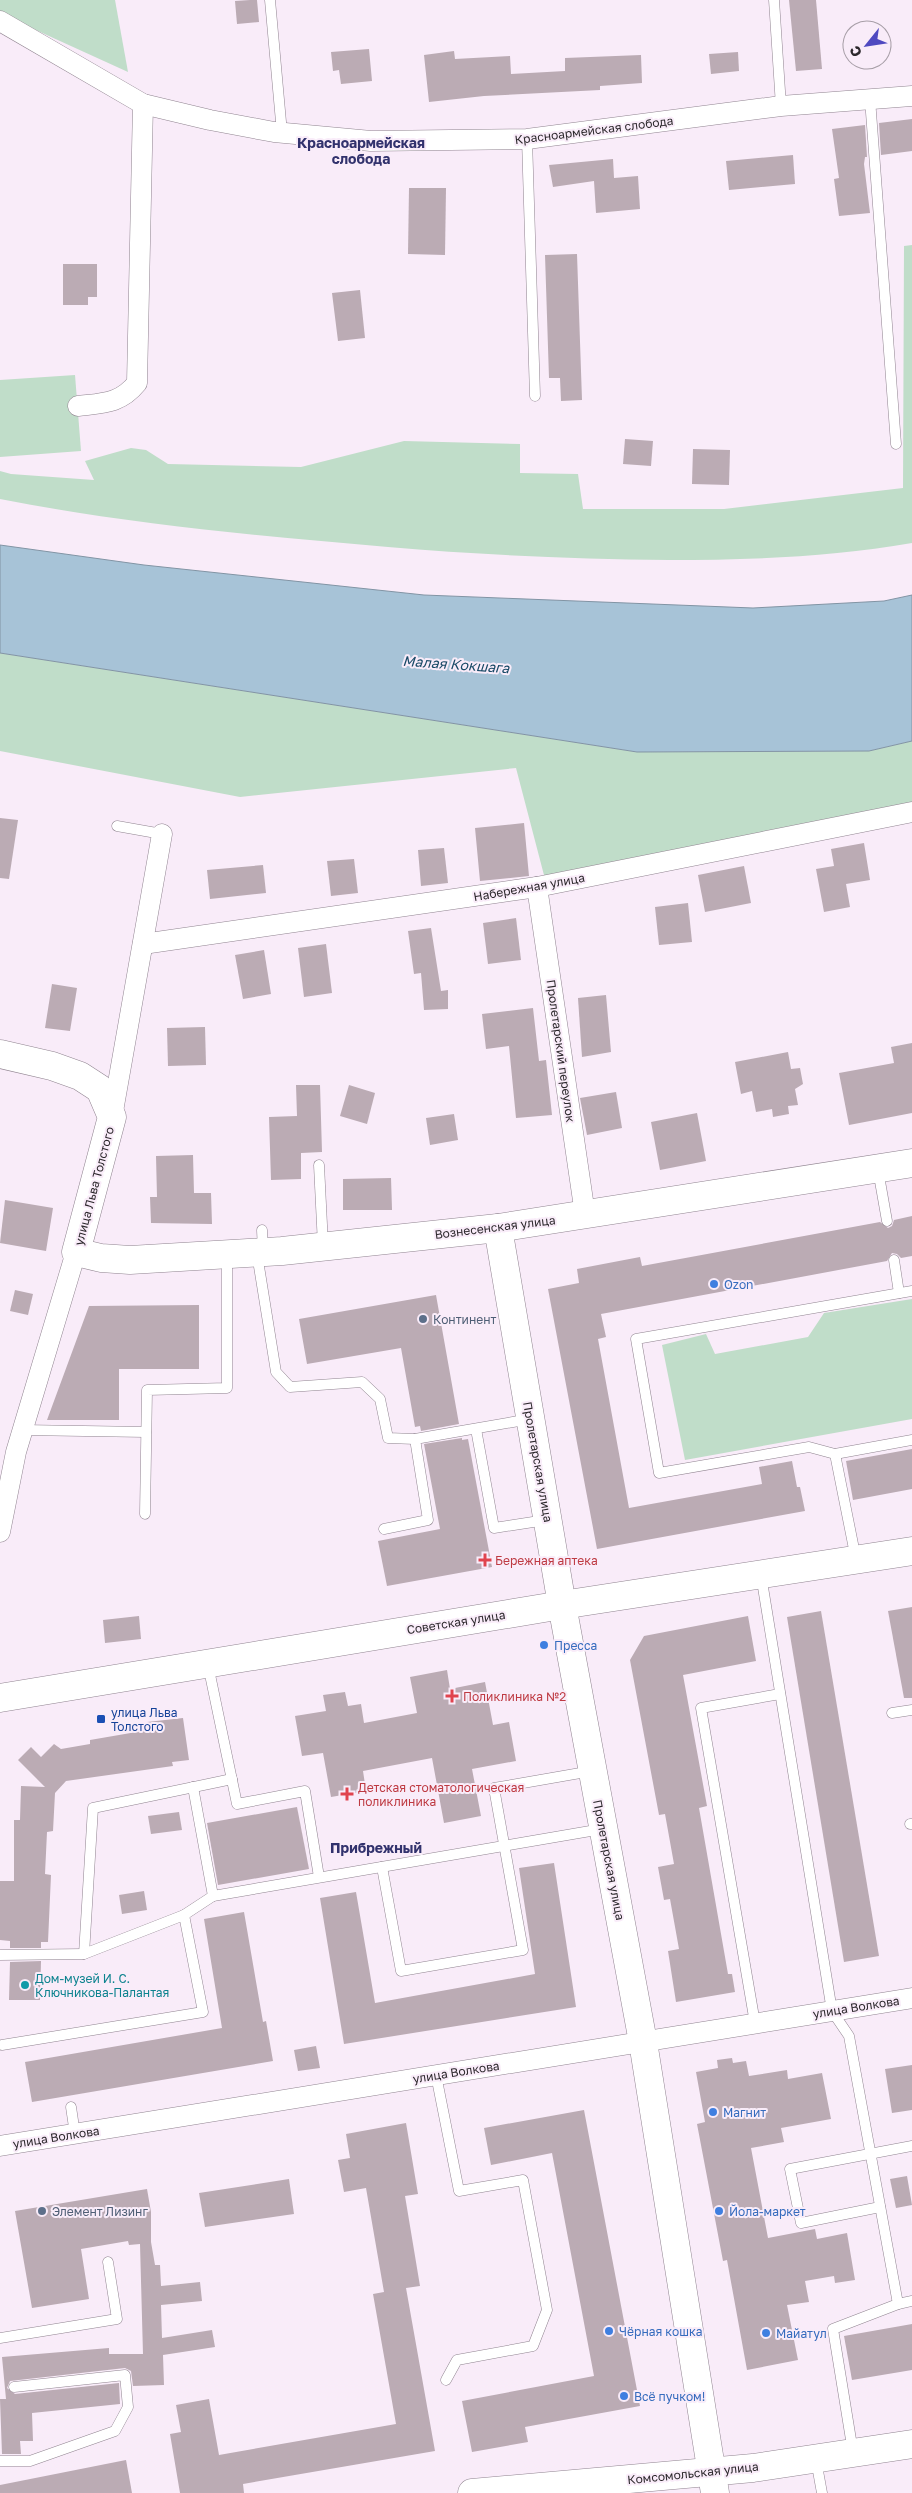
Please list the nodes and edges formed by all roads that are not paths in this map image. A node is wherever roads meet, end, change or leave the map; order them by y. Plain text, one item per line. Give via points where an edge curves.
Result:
1 (270, 0) edge
2 (774, 0) edge
3 (0, 21) edge
4 (912, 96) edge
5 (870, 99) junction
6 (143, 104) junction
7 (781, 106) junction
8 (282, 133) junction
9 (527, 139) junction
10 (535, 396) dead end
11 (78, 406) dead end
12 (896, 444) dead end
13 (912, 812) edge
14 (117, 826) dead end
15 (162, 834) joint
16 (538, 887) junction
17 (144, 944) junction
18 (0, 1054) edge
19 (112, 1117) junction
20 (912, 1163) edge
21 (319, 1165) dead end
22 (878, 1168) junction
23 (585, 1214) junction
24 (887, 1221) dead end
25 (498, 1228) junction
26 (260, 1245) junction
27 (323, 1246) junction
28 (76, 1252) junction
29 (227, 1254) junction
30 (894, 1260) dead end
31 (912, 1291) edge
32 (899, 1293) junction
33 (530, 1419) junction
34 (476, 1428) junction
35 (22, 1430) junction
36 (146, 1432) junction
37 (415, 1439) junction
38 (912, 1440) edge
39 (8, 1450) edge
40 (835, 1454) junction
41 (145, 1514) dead end
42 (547, 1519) junction
43 (384, 1529) dead end
44 (0, 1532) edge
45 (912, 1550) edge
46 (856, 1560) junction
47 (761, 1574) junction
48 (562, 1605) junction
49 (208, 1664) junction
50 (780, 1694) junction
51 (0, 1698) edge
52 (912, 1710) edge
53 (892, 1713) dead end
54 (593, 1771) junction
55 (232, 1779) junction
56 (193, 1787) junction
57 (603, 1829) junction
58 (504, 1846) junction
59 (382, 1867) junction
60 (320, 1877) junction
61 (213, 1896) junction
62 (184, 1915) junction
63 (84, 1954) junction
64 (0, 1956) edge
65 (912, 1998) edge
66 (832, 2011) junction
67 (755, 2023) junction
68 (643, 2042) junction
69 (2, 2046) dead end
70 (436, 2075) junction
71 (71, 2106) dead end
72 (75, 2134) junction
73 (0, 2146) edge
74 (912, 2146) edge
75 (870, 2154) junction
76 (880, 2207) junction
77 (108, 2262) dead end
78 (912, 2301) edge
79 (898, 2304) junction
80 (0, 2338) edge
81 (446, 2380) dead end
82 (14, 2387) dead end
83 (912, 2444) edge
84 (853, 2454) junction
85 (816, 2459) junction
86 (0, 2461) edge
87 (713, 2482) edge
88 (514, 2491) edge
89 (472, 2493) edge
90 (822, 2493) edge

1 - 8 lane
2 - 7 lane
3 - 6 street, Красноармейская слобода
4 - 5 street, Красноармейская слобода
5 - 7 street, Красноармейская слобода
5 - 12 lane
6 - 8 street, Красноармейская слобода
6 - 11 street via 137,384 127,395 109,403
7 - 9 street, Красноармейская слобода
8 - 9 street, Красноармейская слобода via 371,141
9 - 10 lane
13 - 16 street, Набережная улица
14 - 15 lane
15 - 17 street, улица Льва Толстого
16 - 17 street, Набережная улица
16 - 23 street, Пролетарский переулок
17 - 19 street, улица Льва Толстого
18 - 19 street via 80,1076 100,1089
19 - 28 street, улица Льва Толстого
20 - 22 street, Вознесенская улица
21 - 27 lane
22 - 23 street, Вознесенская улица
22 - 24 lane
23 - 25 street, Вознесенская улица
25 - 27 street, Вознесенская улица
25 - 33 street, Пролетарская улица
26 - 27 street, Вознесенская улица
26 - 29 street, Вознесенская улица
26 - 37 lane via 276,1372 290,1387 362,1382 380,1399 388,1438
28 - 29 street, Вознесенская улица via 130,1260
28 - 35 street, улица Льва Толстого
29 - 36 lane via 227,1388 147,1390
30 - 32 lane
31 - 32 lane
32 - 40 lane via 636,1339 660,1473 809,1447
33 - 34 lane
33 - 42 street, Пролетарская улица
34 - 37 lane
34 - 42 lane via 494,1528
35 - 36 lane
35 - 39 street, улица Льва Толстого
36 - 41 lane
37 - 43 lane via 428,1520
38 - 40 lane
39 - 44 street, улица Льва Толстого
40 - 46 lane
42 - 48 street, Пролетарская улица
45 - 46 street, Советская улица
46 - 47 street, Советская улица
47 - 48 street, Советская улица
47 - 50 lane
48 - 49 street, Советская улица
48 - 54 street, Пролетарская улица
49 - 51 street, Советская улица
49 - 55 lane
50 - 66 lane
50 - 67 lane via 700,1708
52 - 53 lane
54 - 57 street, Пролетарская улица
54 - 58 lane via 494,1788
55 - 56 lane
55 - 60 lane via 237,1804 304,1791
56 - 61 lane
56 - 63 lane via 93,1808
57 - 58 lane
57 - 68 street, Пролетарская улица
58 - 59 lane
58 - 59 lane via 522,1950 401,1972
59 - 60 lane
60 - 61 lane
61 - 62 lane
62 - 63 lane
62 - 69 lane via 203,2012
63 - 64 lane
65 - 66 street, улица Волкова
66 - 67 street, улица Волкова
66 - 75 lane via 849,2036
67 - 68 street, улица Волкова
68 - 70 street, улица Волкова
68 - 87 street, Пролетарская улица
70 - 72 street, улица Волкова
70 - 81 lane via 459,2192 523,2180 547,2310 533,2346 457,2360
71 - 72 lane
72 - 73 street, улица Волкова
74 - 75 lane
75 - 76 lane
75 - 76 lane via 790,2169 800,2223
76 - 79 lane
77 - 80 lane via 118,2320
78 - 79 lane
79 - 84 lane via 833,2329
82 - 86 lane via 125,2374 128,2407 115,2430 30,2461
83 - 84 street, Комсомольская улица
84 - 85 street, Комсомольская улица
85 - 87 street, Комсомольская улица
85 - 90 lane
87 - 88 street, Комсомольская улица
88 - 89 street, Комсомольская улица

